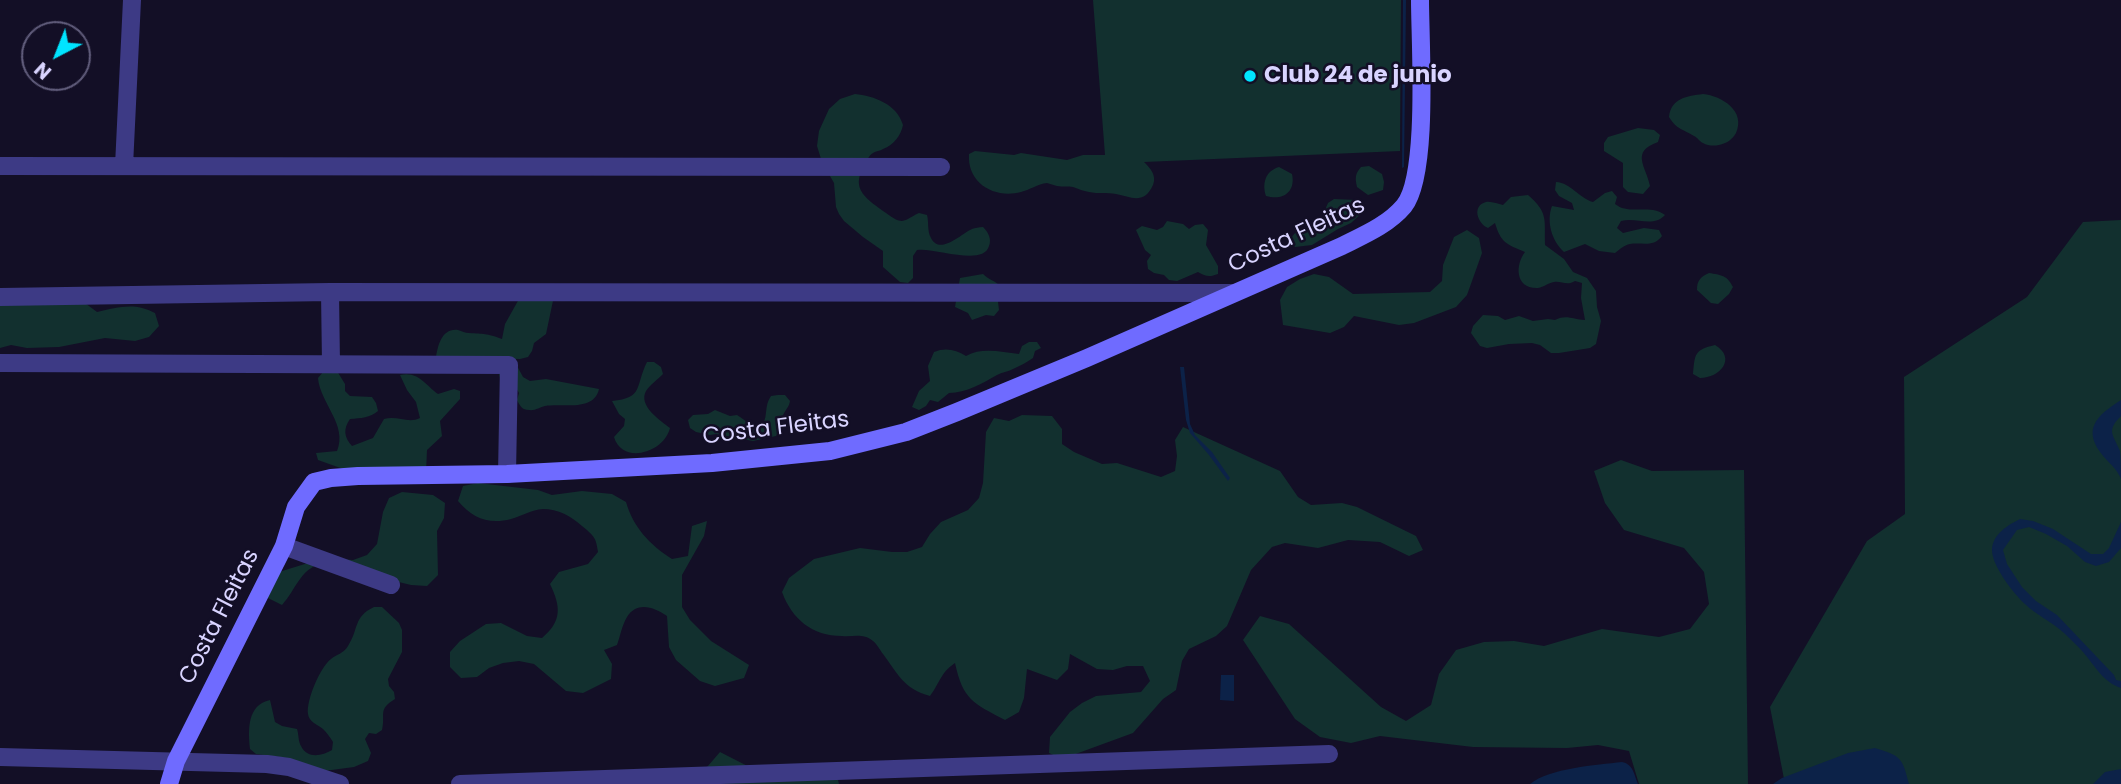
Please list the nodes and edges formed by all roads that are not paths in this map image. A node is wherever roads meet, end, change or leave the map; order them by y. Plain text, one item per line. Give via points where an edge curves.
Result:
1 (132, 0) edge
2 (1420, 0) edge
3 (0, 166) edge
4 (124, 166) junction
5 (941, 167) dead end
6 (330, 292) junction
7 (1233, 293) junction
8 (0, 297) edge
9 (0, 363) edge
10 (331, 364) junction
11 (507, 474) junction
12 (284, 546) junction
13 (391, 585) dead end
14 (1329, 754) dead end
15 (0, 757) edge
16 (176, 761) junction
17 (169, 784) edge
18 (340, 784) edge
19 (460, 784) edge

1 - 4 street
2 - 7 main road, Costa Fleitas via 1419,159 1405,205 1381,226 1342,246
3 - 4 street
4 - 5 street
6 - 7 street
6 - 8 street
6 - 10 street
7 - 11 main road, Costa Fleitas via 957,412 851,447 712,463
9 - 10 street
10 - 11 street via 509,365
11 - 12 main road, Costa Fleitas via 358,476 314,482 296,507
12 - 13 street
12 - 16 main road, Costa Fleitas
14 - 19 street
15 - 16 street
16 - 17 main road, Costa Fleitas
16 - 18 street via 289,767

